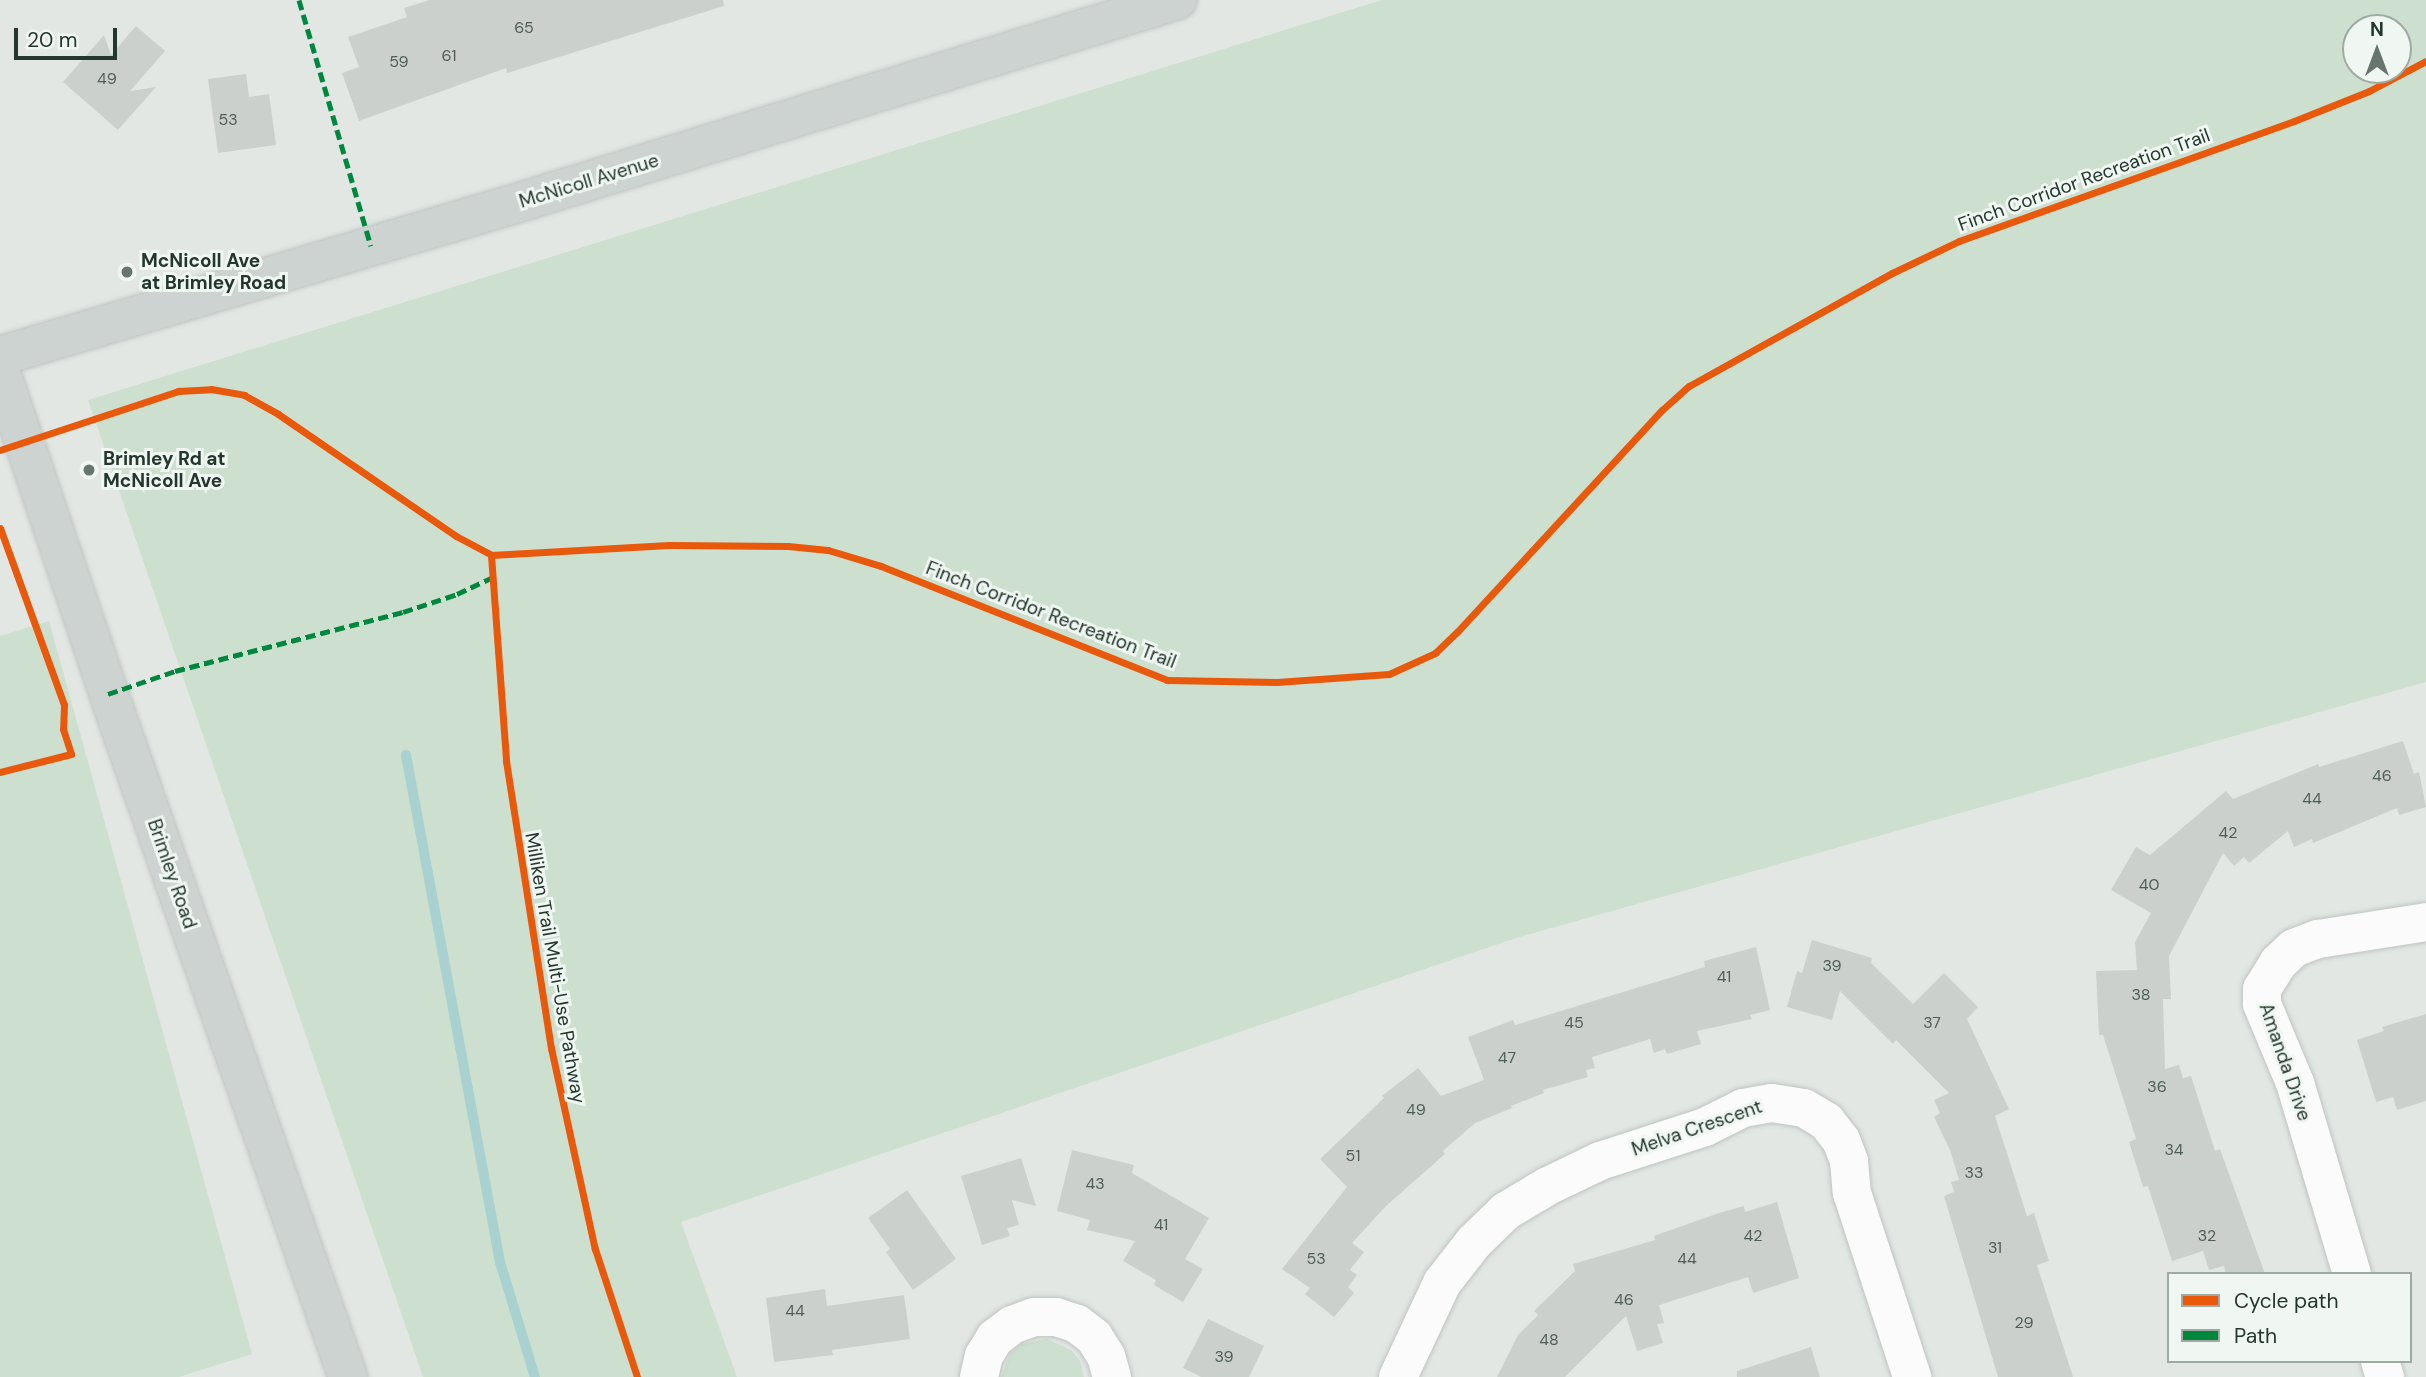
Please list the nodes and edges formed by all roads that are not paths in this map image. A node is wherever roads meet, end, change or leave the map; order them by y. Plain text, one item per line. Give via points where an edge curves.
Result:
1 (1177, 0) edge
2 (0, 356) edge
3 (0, 370) edge
4 (2426, 922) edge
5 (2351, 1272) edge
6 (348, 1377) edge
7 (979, 1377) edge
8 (1112, 1377) edge
9 (1398, 1377) edge
10 (1912, 1377) edge

1 - 2 main road, McNicoll Avenue
3 - 6 main road, Brimley Road
4 - 5 street, Amanda Drive via 2318,939 2294,948 2262,989 2262,1004 2295,1083
7 - 8 street via 995,1338 1034,1317 1056,1317 1077,1324 1094,1338 1107,1356
9 - 10 street, Melva Crescent via 1442,1283 1474,1242 1506,1212 1600,1161 1705,1128 1743,1108 1772,1103 1804,1108 1826,1121 1841,1140 1849,1161 1852,1193

